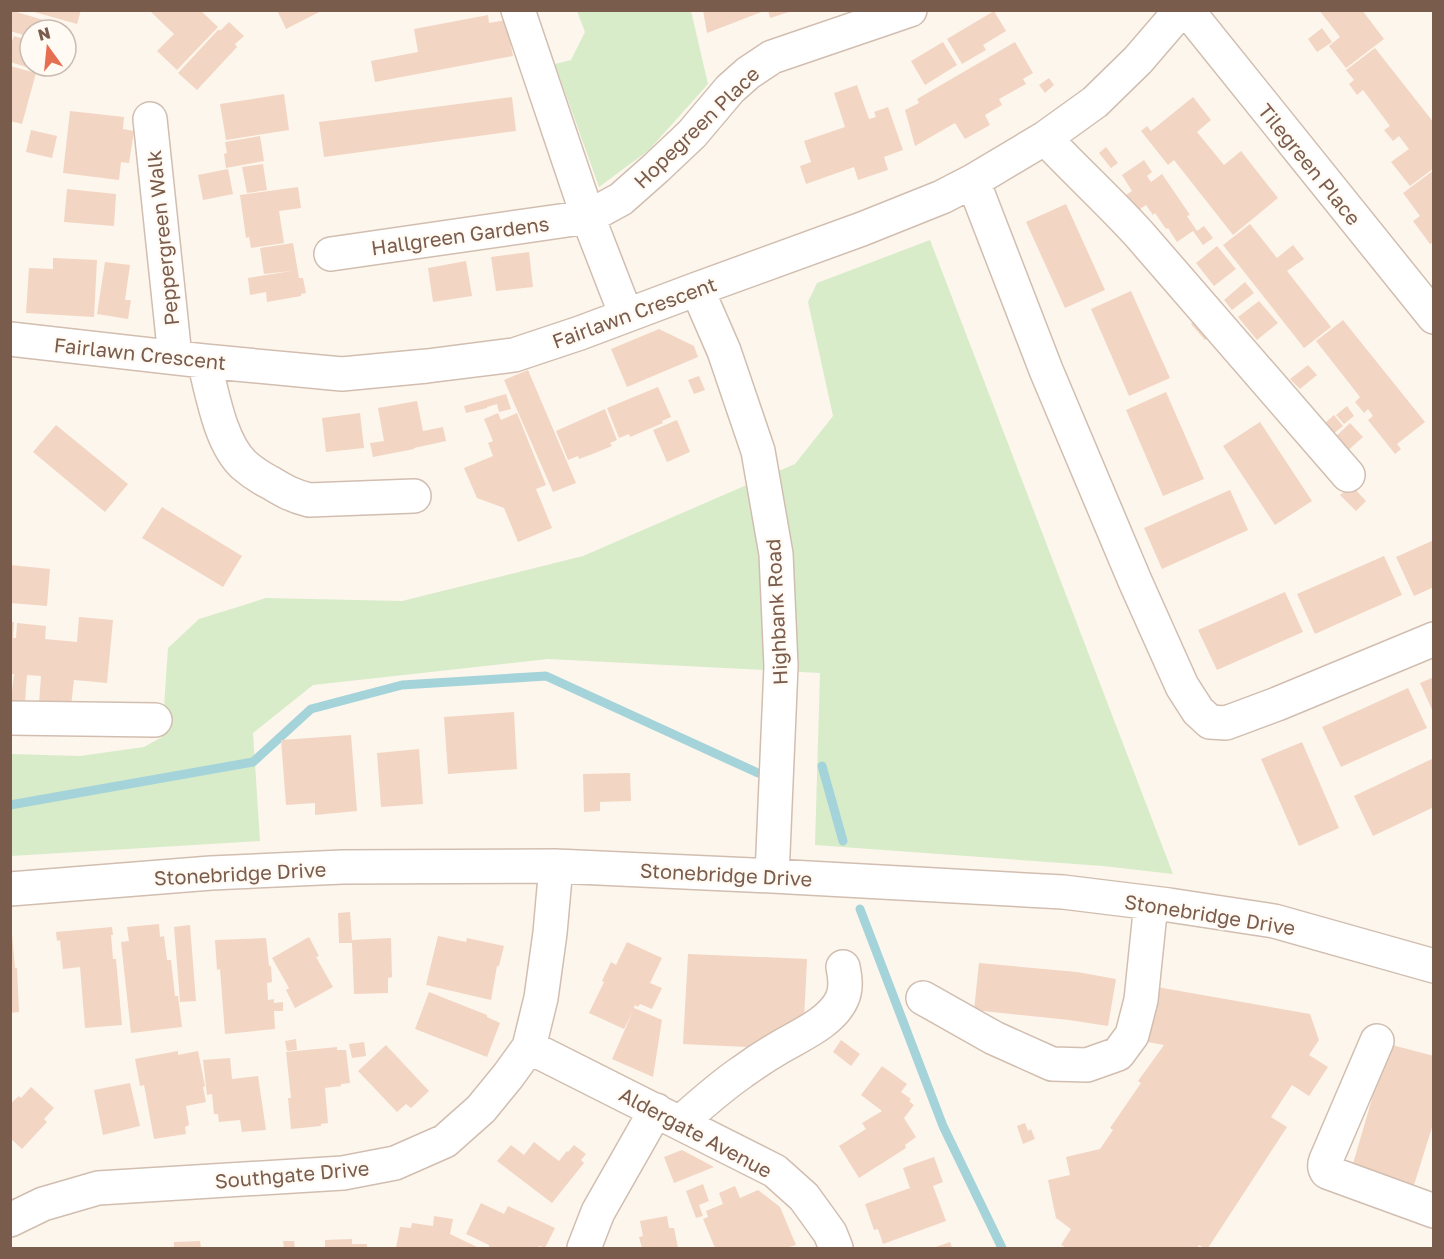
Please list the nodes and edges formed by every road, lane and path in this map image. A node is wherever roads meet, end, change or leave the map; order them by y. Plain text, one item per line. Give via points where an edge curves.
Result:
1 (518, 10) edge
2 (910, 10) edge
3 (1181, 10) edge
4 (1187, 10) edge
5 (150, 119) dead end
6 (1046, 138) junction
7 (973, 182) junction
8 (588, 216) junction
9 (331, 254) dead end
10 (697, 289) junction
11 (626, 315) junction
12 (1434, 317) edge
13 (10, 339) edge
14 (189, 359) junction
15 (1348, 475) dead end
16 (414, 496) dead end
17 (1434, 639) edge
18 (10, 718) edge
19 (155, 720) dead end
20 (556, 866) junction
21 (772, 876) junction
22 (10, 889) edge
23 (1151, 903) junction
24 (1434, 966) edge
25 (843, 967) dead end
26 (923, 998) dead end
27 (1377, 1041) dead end
28 (529, 1047) junction
29 (668, 1116) junction
30 (1434, 1211) edge
31 (10, 1220) edge
32 (584, 1248) edge
33 (836, 1248) edge

1 - 8 street
2 - 8 street, Hopegreen Place via 772,57 748,72 656,168 621,199
3 - 6 street, Fairlawn Crescent via 1095,102
4 - 12 street, Tilegreen Place
5 - 14 street, Peppergreen Walk
6 - 7 street, Fairlawn Crescent
6 - 15 street via 1139,234
7 - 10 street, Fairlawn Crescent via 862,229
7 - 17 street via 1046,370 1122,549 1182,686 1198,711 1210,722 1226,723
8 - 9 street, Hallgreen Gardens
8 - 11 street
10 - 11 street, Fairlawn Crescent
10 - 21 street, Highbank Road via 724,351 758,451 776,554 781,666
11 - 14 street, Fairlawn Crescent via 514,355 427,366 342,374
13 - 14 street, Fairlawn Crescent
14 - 16 street, Peppergreen Walk via 232,448 256,474 293,496 309,500
18 - 19 street
20 - 21 street, Stonebridge Drive
20 - 22 street, Stonebridge Drive via 330,867
20 - 28 street, Southgate Drive via 541,998
21 - 23 street, Stonebridge Drive via 1063,892
23 - 24 street, Stonebridge Drive via 1274,921
23 - 26 street via 1142,1000 1132,1035 1118,1054 1087,1065 1052,1064 994,1038
25 - 29 street via 843,998 832,1013 709,1097
27 - 30 street via 1325,1169
28 - 29 street, Aldergate Avenue
28 - 31 street, Southgate Drive via 482,1109 445,1141 395,1163 343,1173 98,1188 43,1204
29 - 32 street via 598,1212
29 - 33 street, Aldergate Avenue via 775,1171 804,1197

